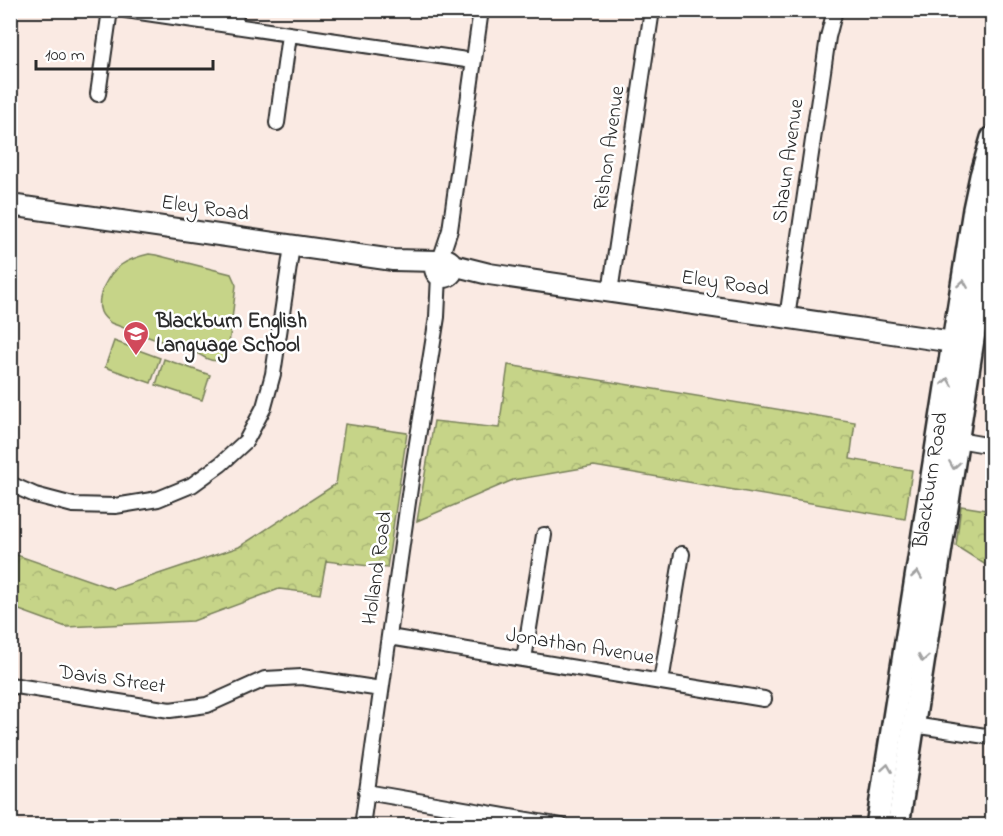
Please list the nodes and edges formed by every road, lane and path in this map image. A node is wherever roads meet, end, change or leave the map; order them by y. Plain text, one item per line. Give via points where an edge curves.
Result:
1 (110, 10) edge
2 (126, 10) edge
3 (237, 10) edge
4 (481, 10) edge
5 (652, 10) edge
6 (835, 10) edge
7 (234, 26) junction
8 (289, 35) junction
9 (473, 61) junction
10 (98, 94) dead end
11 (276, 123) dead end
12 (993, 138) edge
13 (10, 205) edge
14 (993, 216) edge
15 (292, 246) junction
16 (445, 268) junction
17 (610, 292) junction
18 (787, 318) junction
19 (963, 343) junction
20 (958, 440) junction
21 (993, 446) edge
22 (10, 484) edge
23 (544, 535) dead end
24 (682, 554) dead end
25 (389, 638) junction
26 (524, 659) junction
27 (661, 682) junction
28 (10, 685) edge
29 (381, 689) junction
30 (764, 699) dead end
31 (903, 724) junction
32 (993, 737) edge
33 (366, 792) junction
34 (362, 825) edge
35 (562, 825) edge
36 (877, 825) edge
37 (898, 825) edge

1 - 10 street
2 - 7 street
3 - 7 street
4 - 9 street, Holland Road
5 - 17 street, Rishon Avenue
6 - 18 street, Shaun Avenue
7 - 8 street
8 - 9 street
8 - 11 street
9 - 16 street, Holland Road
19 -> 12 main road, Blackburn Road via 974,209
13 - 15 main road, Eley Road
14 - 19 main road, Blackburn Road
15 - 16 main road, Eley Road
15 - 22 street via 273,374 264,407 246,441 221,465 192,485 158,499 115,506 73,505
16 - 17 main road, Eley Road
16 - 25 street, Holland Road
17 - 18 main road, Eley Road
18 - 19 main road, Eley Road
19 - 20 main road, Blackburn Road
31 -> 19 main road, Blackburn Road
20 - 21 street
20 -> 31 main road, Blackburn Road
23 - 26 street
24 - 27 street
25 - 26 street, Jonathan Avenue
25 - 29 street, Holland Road
26 - 27 street, Jonathan Avenue
27 - 30 street, Jonathan Avenue
28 - 29 street, Davis Street via 170,710 207,705 265,679 302,677
29 - 33 street, Holland Road
31 - 32 street
36 -> 31 main road, Blackburn Road
31 - 37 main road, Blackburn Road
33 - 34 street, Holland Road
33 - 35 street

